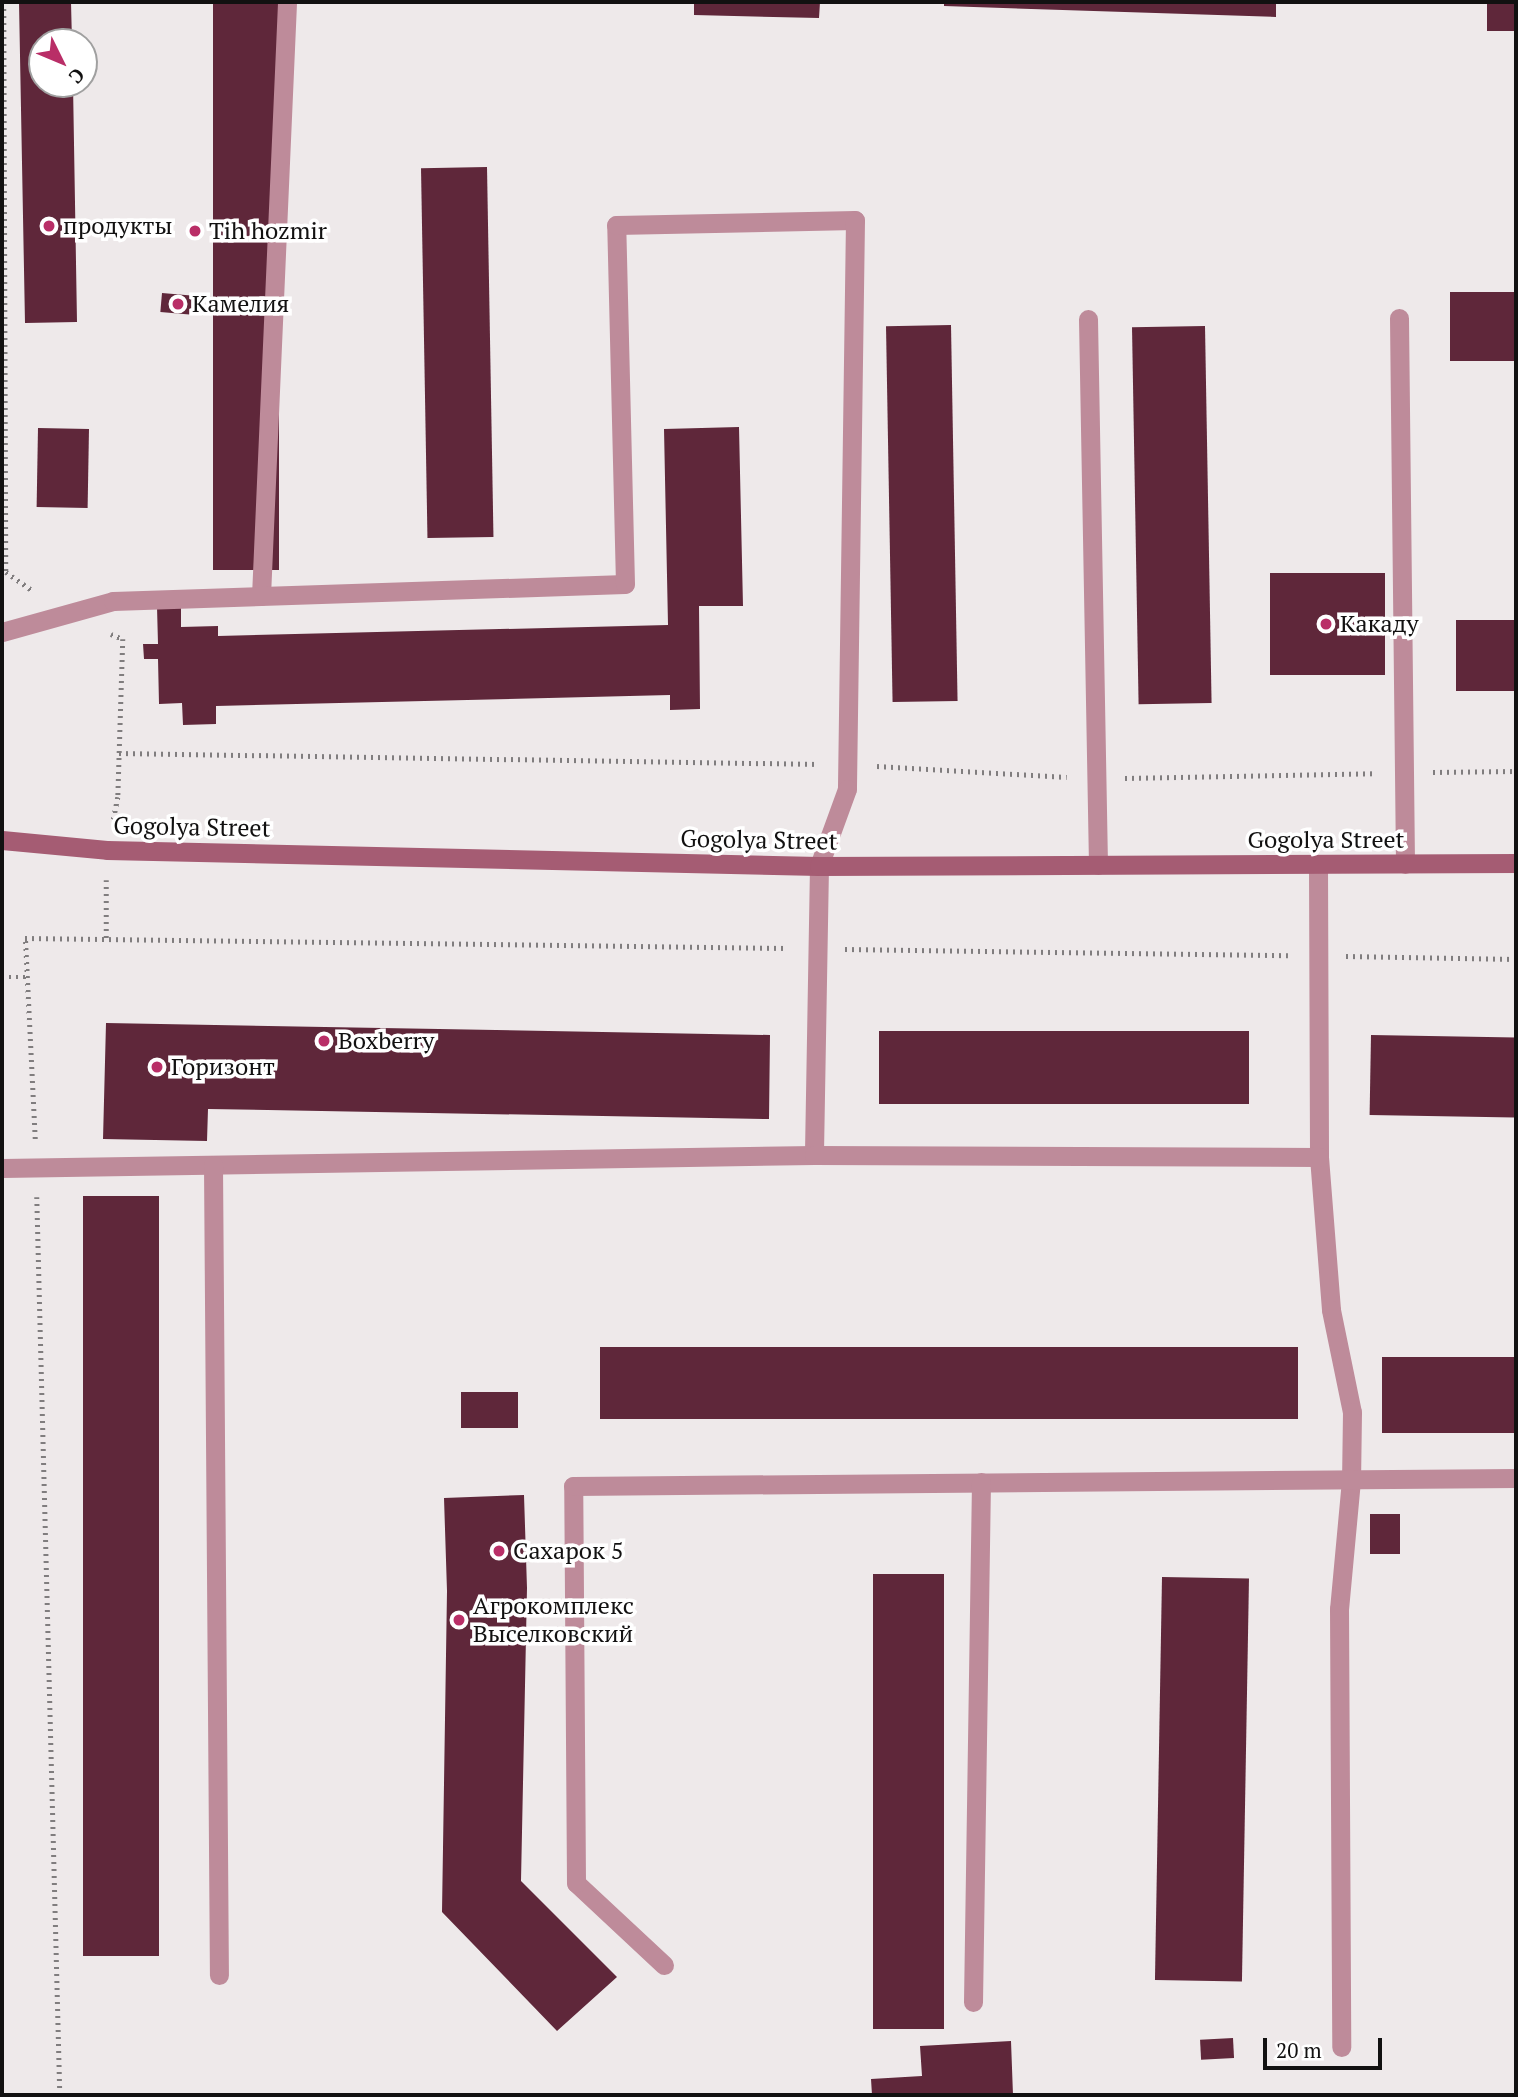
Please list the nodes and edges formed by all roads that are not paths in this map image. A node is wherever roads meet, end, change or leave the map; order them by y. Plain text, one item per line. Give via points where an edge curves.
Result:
1 (287, 2) edge
2 (1399, 318) dead end
3 (1088, 319) dead end
4 (261, 596) junction
5 (2, 632) edge
6 (2, 840) edge
7 (1516, 863) edge
8 (1318, 864) junction
9 (1405, 864) junction
10 (1098, 865) junction
11 (819, 866) junction
12 (814, 1155) junction
13 (1319, 1157) junction
14 (213, 1165) junction
15 (2, 1168) edge
16 (1516, 1478) edge
17 (1352, 1479) junction
18 (981, 1482) junction
19 (664, 1965) dead end
20 (219, 1975) dead end
21 (973, 2002) dead end
22 (1341, 2047) dead end

1 - 4 lane
2 - 9 lane
3 - 10 lane
4 - 5 lane via 113,601
4 - 11 lane via 625,583 616,225 855,220 847,789
6 - 11 main road, Gogolya Street via 107,850
7 - 9 main road, Gogolya Street
8 - 9 main road, Gogolya Street
8 - 10 main road, Gogolya Street
8 - 13 lane
10 - 11 main road, Gogolya Street
11 - 12 lane
12 - 13 lane
12 - 14 lane
13 - 17 lane via 1331,1310 1352,1412
14 - 15 lane
14 - 20 lane
16 - 17 lane
17 - 18 lane
17 - 22 lane via 1339,1609
18 - 19 lane via 573,1486 576,1883
18 - 21 lane

